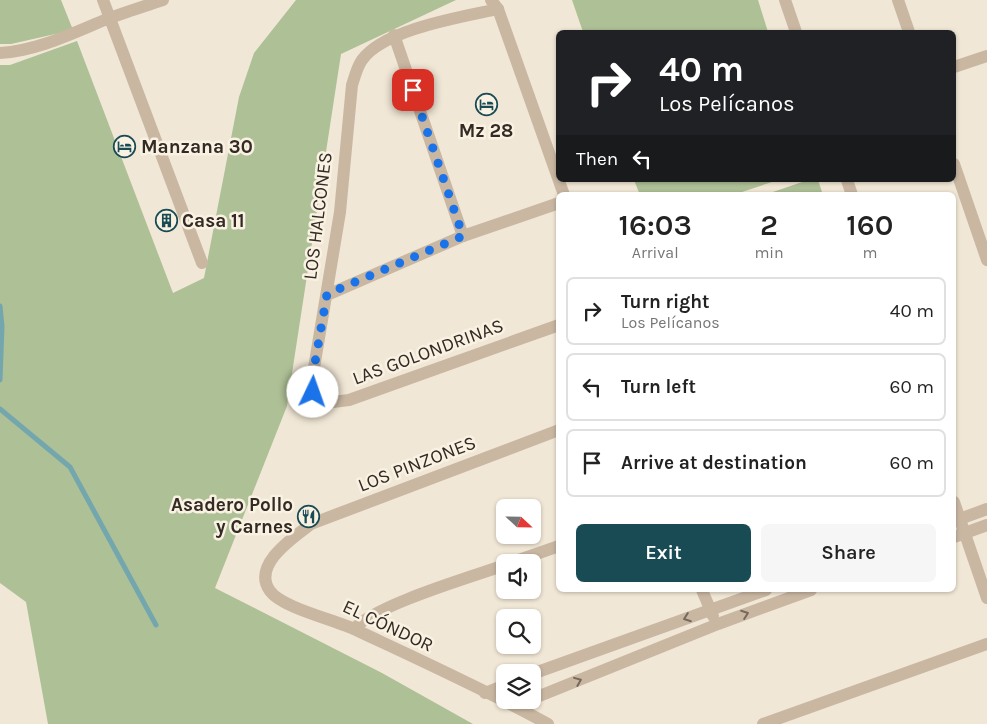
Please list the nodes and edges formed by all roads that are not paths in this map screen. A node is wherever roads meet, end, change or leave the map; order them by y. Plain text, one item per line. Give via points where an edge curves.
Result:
1 (102, 0) edge
2 (163, 0) edge
3 (786, 0) edge
4 (898, 0) edge
5 (495, 5) edge
6 (109, 18) junction
7 (795, 30) edge
8 (908, 30) edge
9 (394, 35) junction
10 (0, 53) edge
11 (987, 56) edge
12 (956, 66) edge
13 (956, 170) edge
14 (556, 173) edge
15 (556, 204) edge
16 (463, 236) junction
17 (987, 260) edge
18 (202, 263) dead end
19 (327, 294) junction
20 (556, 326) edge
21 (313, 392) joint
22 (556, 431) edge
23 (987, 509) edge
24 (956, 520) edge
25 (987, 526) edge
26 (959, 535) edge
27 (292, 538) joint
28 (556, 547) edge
29 (536, 554) edge
30 (496, 568) edge
31 (703, 592) edge
32 (760, 592) edge
33 (806, 592) edge
34 (987, 598) edge
35 (709, 610) junction
36 (718, 624) junction
37 (354, 629) junction
38 (987, 644) edge
39 (541, 671) edge
40 (496, 689) edge
41 (485, 693) junction
42 (541, 696) edge
43 (496, 698) edge
44 (520, 709) edge
45 (548, 724) edge
46 (763, 724) edge

1 - 6 street
2 - 6 street
3 - 7 street
4 - 8 street
5 - 9 street
5 - 14 street
6 - 10 street via 66,36 16,52
6 - 18 street
9 - 16 street
9 - 19 street, LOS HALCONES via 372,50 357,69 352,85 340,212
11 - 12 street
13 - 17 street
15 - 16 street
16 - 19 street
19 - 21 street, LOS HALCONES via 313,374
20 - 21 street, LAS GOLONDRINAS via 349,400 323,400
22 - 27 street, LOS PINZONES via 311,524
23 - 24 street
24 - 26 street
25 - 26 street
26 - 34 street
27 - 37 street, EL CÓNDOR via 268,564 265,574 270,591 282,602
28 - 29 street
30 - 37 street via 380,610
31 - 35 street
32 - 35 street
36 -> 33 street
35 - 36 street
35 -> 39 street
42 -> 36 street
37 - 41 street, EL CÓNDOR
38 - 46 street
40 - 41 street
41 - 43 street, EL CÓNDOR
44 - 45 street, EL CÓNDOR

